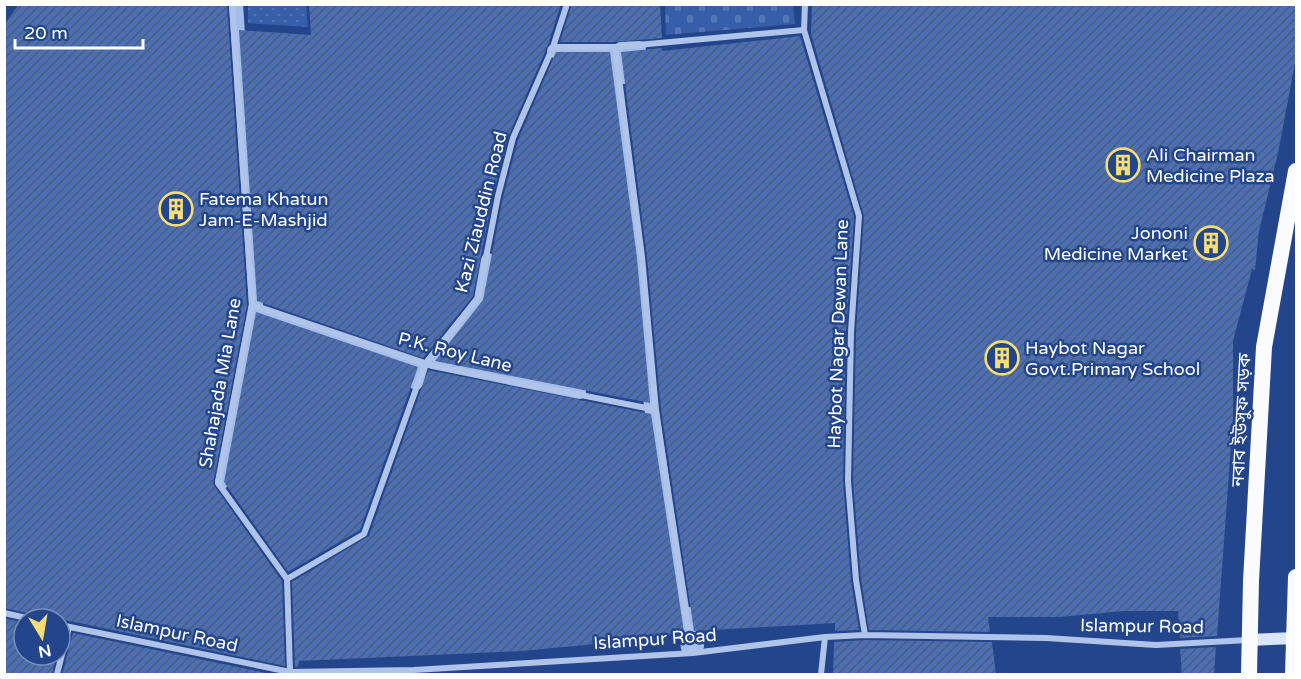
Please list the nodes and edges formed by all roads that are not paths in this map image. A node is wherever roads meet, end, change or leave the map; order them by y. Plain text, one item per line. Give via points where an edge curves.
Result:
1 (232, 4) edge
2 (567, 4) edge
3 (805, 4) edge
4 (804, 30) junction
5 (553, 47) junction
6 (615, 47) junction
7 (1296, 171) edge
8 (252, 305) junction
9 (425, 364) junction
10 (656, 410) junction
11 (1296, 577) edge
12 (287, 579) junction
13 (72, 628) edge
14 (865, 635) junction
15 (825, 637) junction
16 (1296, 638) edge
17 (1248, 640) junction
18 (693, 653) junction
19 (290, 672) junction
20 (414, 672) edge
21 (821, 675) edge
22 (1249, 675) edge
23 (1293, 675) edge

1 - 8 street, Shahajada Mia Lane
2 - 5 street, Kazi Ziauddin Road
3 - 4 street, Haybot Nagar Dewan Lane
4 - 6 street
4 - 14 street, Haybot Nagar Dewan Lane via 859,216 851,332 848,481
5 - 6 street
5 - 9 street, Kazi Ziauddin Road via 513,138 478,298
6 - 10 street via 642,257
7 - 17 highway, নবাব ইউসুফ সড়ক via 1264,347
8 - 9 street, P.K. Roy Lane
8 - 12 street, Shahajada Mia Lane via 218,483
9 - 10 street, P.K. Roy Lane
9 - 12 street, Kazi Ziauddin Road via 364,534
10 - 18 street
11 - 23 highway, bridge
12 - 19 street
13 - 19 street, Islampur Road
14 - 15 street, Islampur Road
14 - 17 street, Islampur Road via 1046,638 1156,645
15 - 18 street, Islampur Road
15 - 21 street
16 - 17 main road
17 - 22 highway, নবাব ইউসুফ সড়ক
18 - 20 street, Islampur Road
19 - 20 street, Islampur Road

